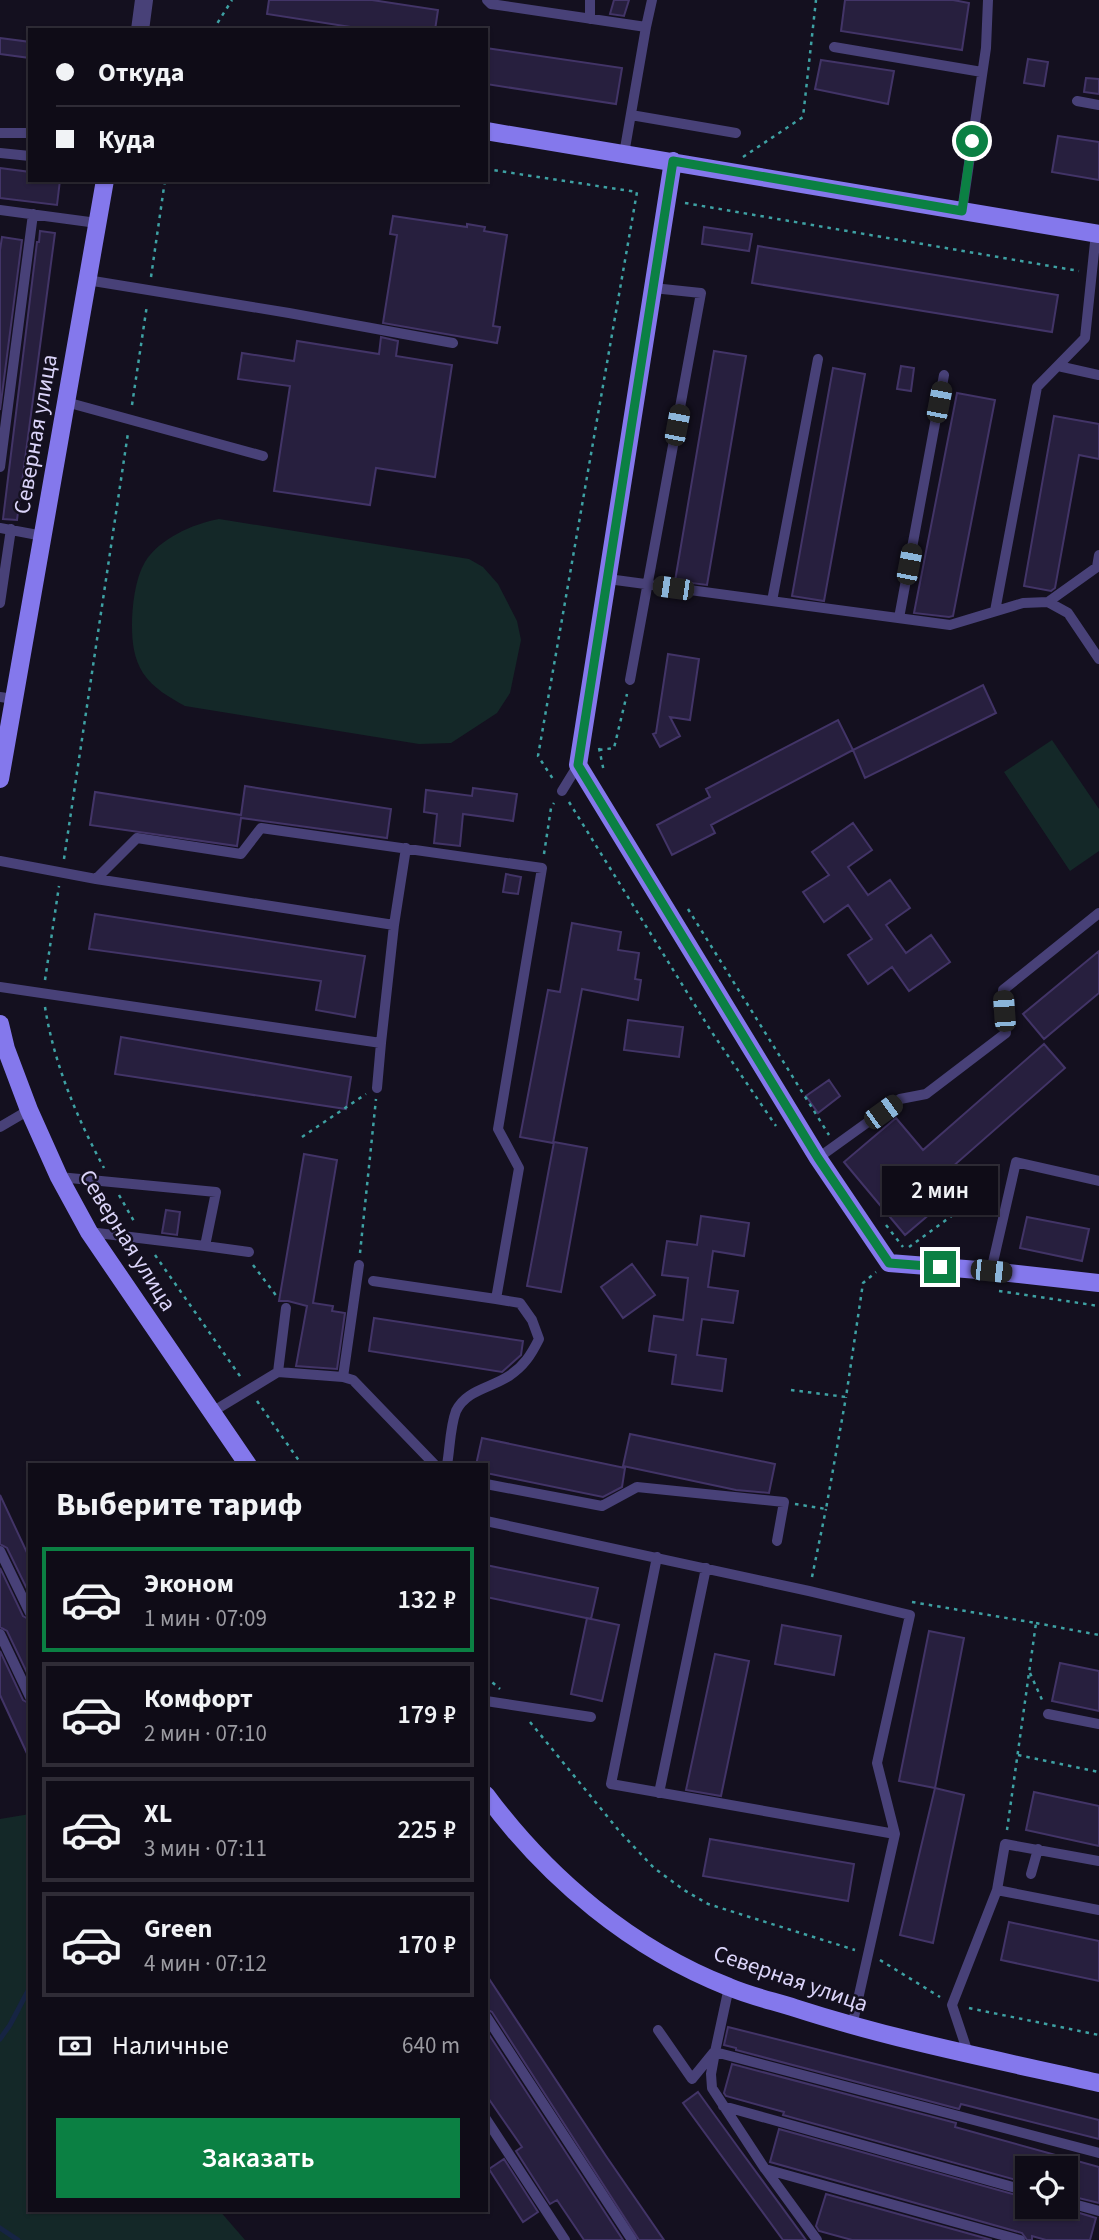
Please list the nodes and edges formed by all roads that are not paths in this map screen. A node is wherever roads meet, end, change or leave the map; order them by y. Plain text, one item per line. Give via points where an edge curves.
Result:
1 (144, 0) edge
2 (487, 0) edge
3 (590, 0) edge
4 (652, 0) edge
5 (988, 0) edge
6 (590, 19) junction
7 (646, 27) junction
8 (140, 28) edge
9 (834, 47) dead end
10 (982, 72) junction
11 (1077, 101) dead end
12 (1099, 104) edge
13 (631, 115) junction
14 (488, 131) edge
15 (0, 133) edge
16 (28, 133) edge
17 (736, 133) dead end
18 (0, 153) edge
19 (624, 154) junction
20 (28, 156) edge
21 (673, 161) junction
22 (105, 182) edge
23 (0, 210) edge
24 (962, 211) junction
25 (33, 214) junction
26 (97, 223) junction
27 (1098, 234) edge
28 (87, 280) junction
29 (653, 288) junction
30 (453, 343) dead end
31 (818, 359) dead end
32 (1058, 366) junction
33 (944, 375) dead end
34 (1099, 375) edge
35 (66, 402) junction
36 (263, 456) dead end
37 (0, 467) edge
38 (5, 528) edge
39 (43, 536) junction
40 (1099, 555) edge
41 (608, 579) junction
42 (648, 584) junction
43 (772, 601) junction
44 (0, 603) edge
45 (1048, 603) junction
46 (995, 611) junction
47 (899, 618) junction
48 (1099, 659) edge
49 (630, 680) road end
50 (7, 698) edge
51 (4, 735) edge
52 (578, 765) junction
53 (0, 776) edge
54 (562, 791) road end
55 (406, 848) junction
56 (0, 861) edge
57 (96, 879) junction
58 (1099, 913) edge
59 (394, 925) junction
60 (0, 987) edge
61 (0, 1024) edge
62 (381, 1043) junction
63 (377, 1087) road end
64 (29, 1110) junction
65 (0, 1127) edge
66 (818, 1158) junction
67 (59, 1177) junction
68 (1099, 1181) edge
69 (89, 1232) junction
70 (205, 1246) junction
71 (249, 1252) road end
72 (359, 1265) road end
73 (991, 1271) junction
74 (1098, 1281) edge
75 (373, 1282) dead end
76 (496, 1299) junction
77 (286, 1308) road end
78 (278, 1372) junction
79 (343, 1377) junction
80 (212, 1412) junction
81 (247, 1463) edge
82 (433, 1463) edge
83 (447, 1463) edge
84 (488, 1483) edge
85 (488, 1521) edge
86 (777, 1541) dead end
87 (0, 1551) edge
88 (657, 1557) junction
89 (706, 1568) junction
90 (28, 1608) edge
91 (0, 1634) edge
92 (28, 1693) edge
93 (488, 1701) edge
94 (1048, 1714) road end
95 (591, 1717) dead end
96 (1099, 1724) edge
97 (659, 1793) junction
98 (490, 1807) edge
99 (895, 1834) junction
100 (1038, 1849) junction
101 (1099, 1861) edge
102 (1031, 1874) dead end
103 (997, 1890) junction
104 (1099, 1910) edge
105 (729, 1987) junction
106 (488, 2019) edge
107 (852, 2026) junction
108 (658, 2030) dead end
109 (715, 2052) junction
110 (968, 2053) junction
111 (1099, 2083) edge
112 (723, 2106) junction
113 (488, 2122) edge
114 (1099, 2153) edge
115 (765, 2169) junction
116 (1015, 2188) edge
117 (1078, 2205) edge
118 (1099, 2211) edge
119 (816, 2238) edge
120 (565, 2240) edge
121 (632, 2240) edge
122 (828, 2240) edge
123 (1020, 2240) edge

1 - 8 street
2 - 6 lane
3 - 6 lane
4 - 7 lane
5 - 10 lane
6 - 7 lane
7 - 13 lane
9 - 10 lane
10 - 24 lane
11 - 12 lane
13 - 17 lane
13 - 19 lane
14 - 19 street
15 - 16 lane
18 - 20 lane
19 - 21 street
21 - 24 street
21 - 29 street
22 - 26 street, Северная улица
23 - 25 lane
24 - 27 street
25 - 26 lane
25 - 37 lane
26 - 28 street, Северная улица
27 - 32 lane via 1084,338
28 - 30 lane
28 - 35 street, Северная улица
29 - 41 street
29 - 42 lane via 701,293
31 - 43 lane
32 - 34 lane
32 - 46 lane via 1037,387
33 - 47 lane
35 - 36 lane
35 - 39 street, Северная улица
38 - 39 lane
38 - 44 lane
39 - 50 street, Северная улица
40 - 45 lane via 1097,567
41 - 42 lane
41 - 52 street
42 - 43 lane
42 - 49 lane
43 - 47 lane
45 - 46 lane via 1023,603
45 - 48 lane via 1068,613
46 - 47 lane via 950,625
50 - 51 street, Северная улица
51 - 53 street, Северная улица
52 - 54 lane
52 - 66 street
55 - 57 lane via 261,828 241,854 137,838
55 - 59 lane
55 - 76 lane via 542,869 498,1129 519,1168
56 - 57 lane
57 - 59 lane
58 - 66 lane via 1003,990 1006,1033 926,1094 900,1099
59 - 62 lane
60 - 62 lane
61 - 64 street, Северная улица
62 - 63 lane
64 - 65 lane
64 - 67 street, Северная улица
66 - 73 street via 889,1263
67 - 69 street, Северная улица
67 - 70 lane via 216,1192
68 - 73 lane via 1016,1162
69 - 70 lane
69 - 80 street, Северная улица
70 - 71 lane
72 - 79 lane
73 - 74 street
75 - 76 lane
76 - 83 lane via 520,1303 539,1339 529,1359 510,1376 463,1400 456,1412
77 - 78 lane
78 - 79 lane
78 - 80 lane
79 - 82 lane via 353,1380
80 - 81 street, Северная улица
84 - 86 lane via 602,1506 637,1487 784,1502
85 - 88 lane
87 - 90 lane
88 - 89 lane
88 - 97 lane via 611,1784
89 - 97 lane
89 - 99 lane via 910,1615 877,1763
91 - 92 lane
93 - 95 lane
94 - 96 lane
97 - 99 lane
98 - 105 street, Северная улица via 549,1870 601,1914 671,1959
99 - 107 lane
100 - 101 lane
100 - 102 lane
100 - 103 lane via 1005,1843
103 - 104 lane
103 - 110 lane via 952,2004
105 - 107 street, Северная улица
105 - 109 lane
106 - 121 lane
107 - 110 street, Северная улица
108 - 109 lane via 692,2079
109 - 112 lane via 712,2088
109 - 114 lane
110 - 111 street, Северная улица
112 - 115 lane
112 - 116 lane
113 - 120 lane
115 - 119 lane
115 - 123 lane
117 - 118 lane
119 - 122 lane

